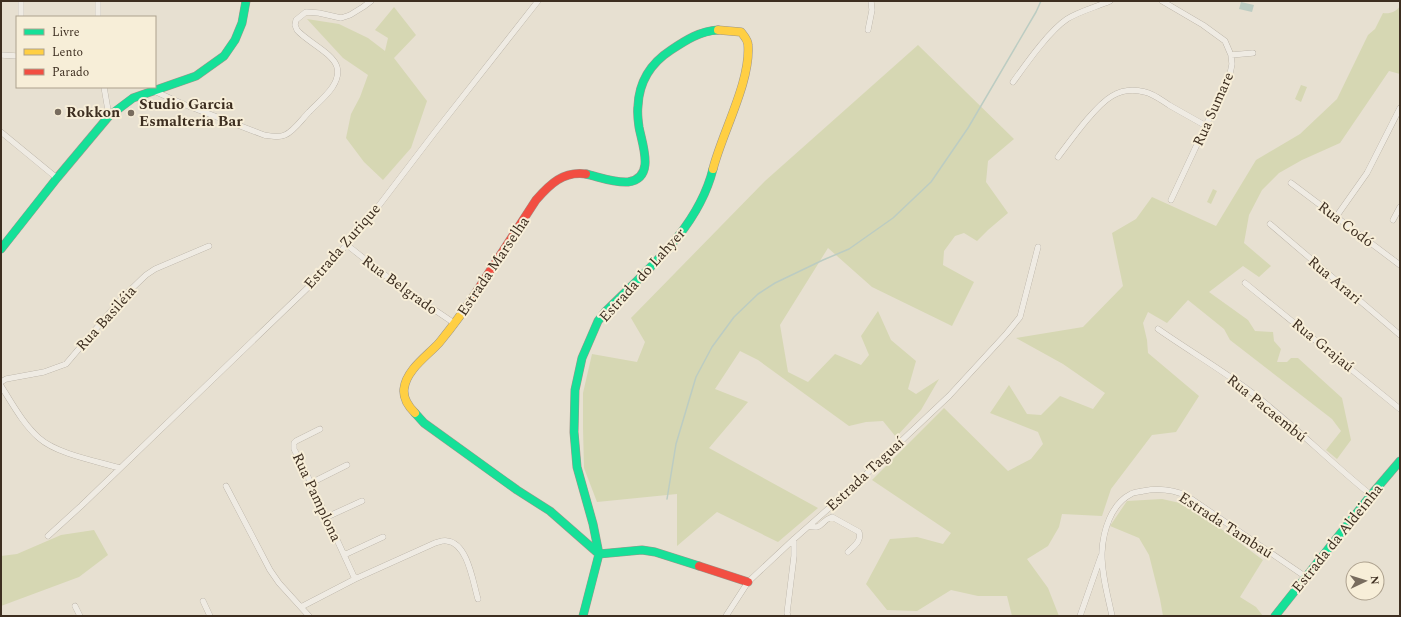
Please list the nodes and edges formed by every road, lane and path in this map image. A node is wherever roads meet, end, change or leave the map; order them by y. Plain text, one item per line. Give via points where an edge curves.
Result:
1 (21, 1) edge
2 (98, 1) edge
3 (246, 1) edge
4 (371, 1) edge
5 (538, 1) edge
6 (871, 1) edge
7 (1110, 1) edge
8 (1162, 1) edge
9 (21, 16) edge
10 (98, 16) edge
11 (868, 30) dead end
12 (741, 32) joint
13 (1252, 53) dead end
14 (1, 55) edge
15 (1231, 55) junction
16 (16, 56) edge
17 (1013, 82) dead end
18 (104, 88) edge
19 (154, 91) junction
20 (1400, 108) edge
21 (109, 116) junction
22 (1206, 126) junction
23 (1, 132) edge
24 (1058, 157) dead end
25 (57, 178) junction
26 (1291, 183) dead end
27 (1171, 200) dead end
28 (1400, 207) edge
29 (1336, 217) junction
30 (1393, 220) dead end
31 (1270, 224) dead end
32 (347, 245) junction
33 (210, 246) dead end
34 (1038, 247) dead end
35 (1, 249) edge
36 (1400, 265) edge
37 (1245, 283) dead end
38 (454, 323) junction
39 (1158, 329) dead end
40 (1400, 335) edge
41 (1, 382) edge
42 (1, 386) edge
43 (1400, 409) edge
44 (320, 429) dead end
45 (1400, 461) edge
46 (347, 465) dead end
47 (120, 468) junction
48 (311, 483) junction
49 (226, 486) dead end
50 (1371, 495) junction
51 (362, 501) dead end
52 (327, 517) junction
53 (809, 526) junction
54 (48, 536) dead end
55 (383, 537) dead end
56 (794, 539) junction
57 (848, 552) dead end
58 (1102, 553) junction
59 (599, 554) junction
60 (344, 555) junction
61 (1306, 577) junction
62 (355, 579) junction
63 (748, 582) junction
64 (478, 599) dead end
65 (203, 601) dead end
66 (75, 606) dead end
67 (301, 607) junction
68 (80, 616) edge
69 (210, 616) edge
70 (309, 616) edge
71 (583, 616) edge
72 (726, 616) edge
73 (788, 616) edge
74 (1080, 616) edge
75 (1112, 616) edge
76 (1275, 616) edge

1 - 9 street
2 - 10 street
3 - 19 street via 236,40 224,56 196,76
4 - 19 street via 344,17 306,12 296,20 295,25 300,33 329,57 336,65 337,71 329,91 285,135 264,135
5 - 32 street, Estrada Zurique
6 - 11 street
7 - 17 street via 1062,23
8 - 15 street, Rua Sumare via 1217,34 1225,41
12 - 38 street, Estrada Marselha via 717,30 696,34 658,59 645,76 639,91 639,125 646,154 646,163 640,178 620,181 579,173 558,179 547,187
12 - 59 street, Estrada do Lahyer via 748,44 744,76 699,207 671,245 598,321 582,358 575,390 574,432 577,467 584,499 594,524
13 - 15 street
14 - 16 street
15 - 22 street, Rua Sumare via 1230,74
18 - 21 street
19 - 21 street via 134,98
20 - 29 street via 1367,172
21 - 25 street
22 - 24 street via 1155,96 1137,90 1127,91 1112,96 1102,104
22 - 27 street, Rua Sumare
23 - 25 street
25 - 35 street
26 - 29 street, Rua Codó
28 - 30 street
29 - 36 street, Rua Codó
31 - 40 street, Rua Arari
32 - 38 street, Rua Belgrado via 395,283
32 - 47 street, Estrada Zurique via 321,275
33 - 41 street, Rua Basiléia via 155,269 146,276 123,297 66,364 44,372 6,378
34 - 53 street, Estrada Taguaí via 1020,317 1007,333 949,396
37 - 43 street, Rua Grajaú
38 - 59 street, Estrada Marselha via 405,383 405,398 412,411 436,432 550,511
39 - 50 street, Rua Pacaembú via 1250,391
42 - 47 street via 40,439 52,447
44 - 48 street, Rua Pamplona via 296,441 293,446
45 - 50 street, Estrada da Aldeinha
46 - 48 street
47 - 54 street, Estrada Zurique
48 - 52 street, Rua Pamplona
49 - 67 street via 270,570
50 - 61 street, Estrada da Aldeinha
51 - 52 street
52 - 60 street, Rua Pamplona
53 - 56 street, Estrada Taguaí
53 - 57 street via 819,527 832,517 859,532 859,541
55 - 60 street
56 - 63 street, Estrada Taguaí
56 - 73 street
58 - 61 street, Estrada Tambaú via 1112,513 1122,500 1132,493 1168,489 1187,496
58 - 74 street
58 - 75 street, Estrada Tambaú
59 - 63 street via 642,550 655,552
59 - 71 street, Estrada do Lahyer
60 - 62 street, Rua Pamplona
61 - 76 street, Estrada da Aldeinha
62 - 64 street via 446,540 453,542 463,553
62 - 67 street
63 - 72 street, Estrada Taguaí
65 - 69 street
66 - 68 street
67 - 70 street

